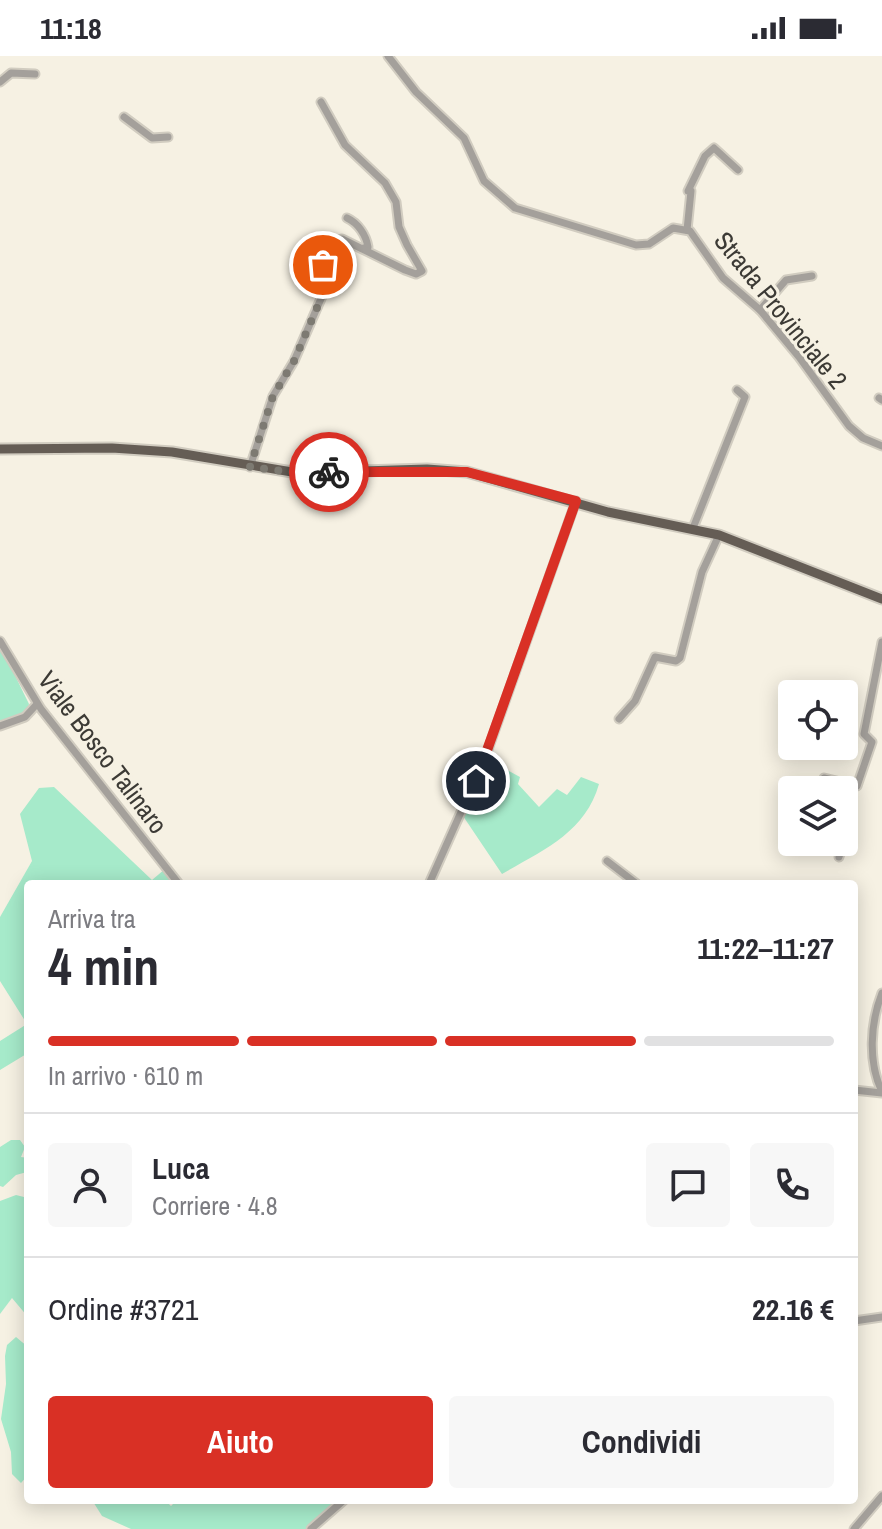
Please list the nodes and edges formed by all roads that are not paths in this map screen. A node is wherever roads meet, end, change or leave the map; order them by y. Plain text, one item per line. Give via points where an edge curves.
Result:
1 (388, 56) edge
2 (35, 74) dead end
3 (0, 82) edge
4 (321, 102) dead end
5 (124, 117) dead end
6 (168, 137) dead end
7 (738, 170) dead end
8 (347, 218) dead end
9 (687, 230) junction
10 (364, 248) junction
11 (812, 276) dead end
12 (760, 310) junction
13 (737, 390) dead end
14 (882, 446) edge
15 (0, 449) edge
16 (250, 467) junction
17 (576, 501) junction
18 (693, 528) junction
19 (719, 535) junction
20 (882, 599) edge
21 (0, 641) edge
22 (882, 642) edge
23 (37, 704) junction
24 (619, 719) dead end
25 (0, 726) edge
26 (858, 783) edge
27 (607, 861) dead end
28 (176, 880) edge
29 (431, 880) edge
30 (632, 880) edge
31 (882, 993) edge
32 (858, 1090) edge
33 (882, 1093) edge
34 (882, 1317) edge
35 (858, 1320) edge
36 (882, 1496) edge
37 (339, 1504) edge
38 (311, 1529) edge
39 (854, 1529) edge

1 - 9 street, Strada Provinciale 2 via 464,138 484,181 515,208 636,245 649,244 673,228
2 - 3 street via 11,73
4 - 10 street via 345,145 385,183 421,274
5 - 6 street via 152,138
7 - 9 street via 714,148 705,156 688,191
8 - 10 street via 356,222 368,242
9 - 12 street, Strada Provinciale 2 via 723,278
10 - 16 street via 339,240 335,261 309,273 323,294 273,396
11 - 12 street via 786,280
12 - 14 street, Strada Provinciale 2 via 849,426
13 - 18 street via 745,397
15 - 16 main road via 157,451
16 - 17 main road via 298,473 467,472
17 - 18 main road via 653,523
17 - 29 street via 485,758
18 - 19 main road
19 - 20 main road
19 - 24 street via 698,582 680,658 656,656 635,701
21 - 23 street, Viale Bosco Talinaro
22 - 26 street via 864,734 872,742
23 - 25 street via 25,717
23 - 28 street, Viale Bosco Talinaro
27 - 30 street
31 - 33 street via 874,1021 873,1073
32 - 33 street
34 - 35 street
36 - 39 street
37 - 38 street

